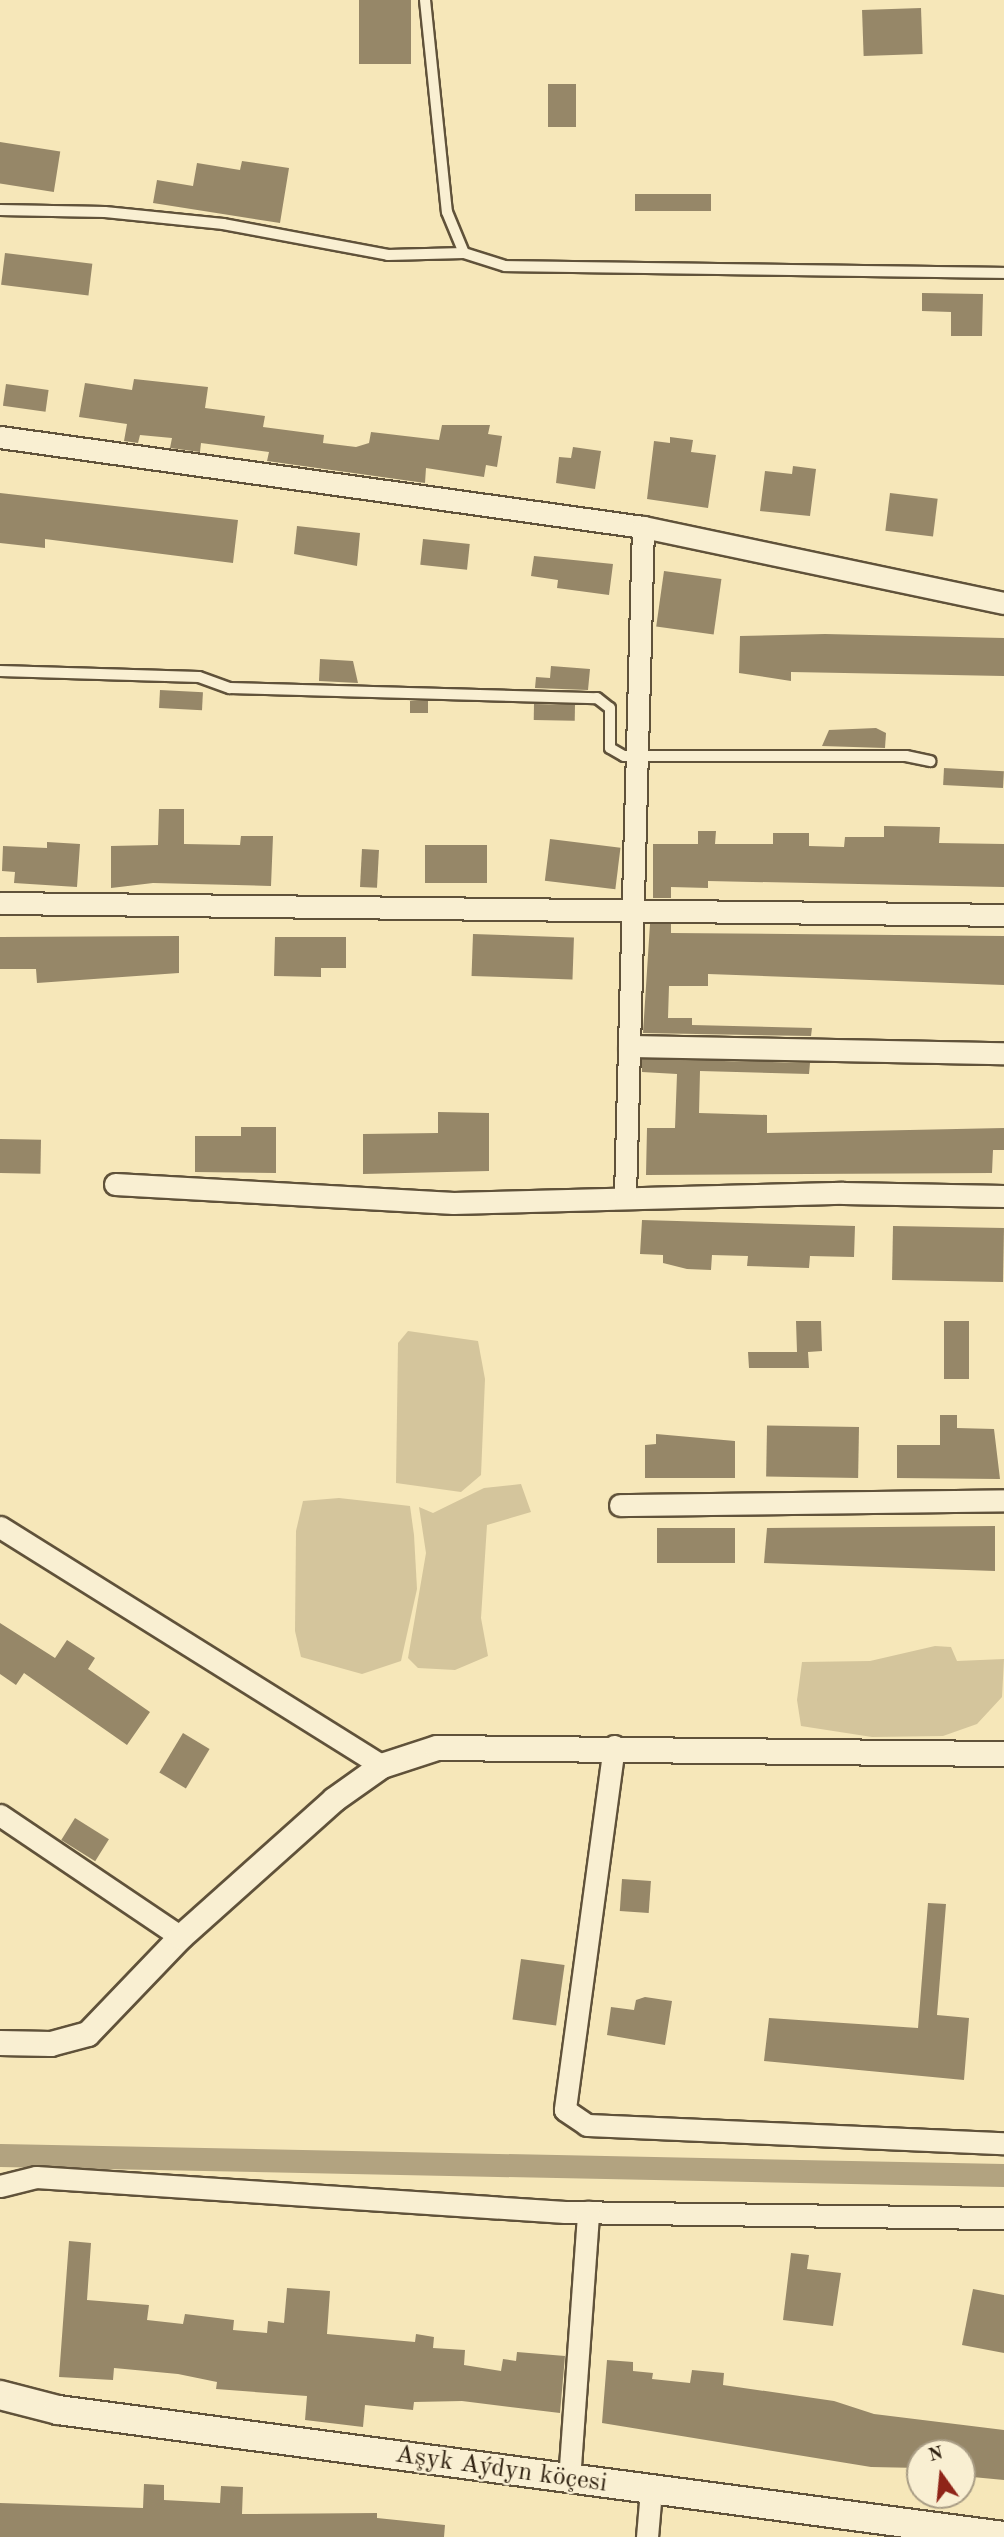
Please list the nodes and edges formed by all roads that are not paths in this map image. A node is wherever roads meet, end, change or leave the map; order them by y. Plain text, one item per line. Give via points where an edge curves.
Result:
1 (425, 0) edge
2 (0, 210) edge
3 (464, 253) junction
4 (1004, 273) edge
5 (0, 437) edge
6 (643, 527) junction
7 (1004, 603) edge
8 (0, 671) edge
9 (637, 755) junction
10 (930, 761) dead end
11 (0, 903) edge
12 (634, 907) junction
13 (1004, 915) edge
14 (629, 1046) junction
15 (1004, 1053) edge
16 (115, 1184) dead end
17 (625, 1196) junction
18 (1004, 1196) edge
19 (1004, 1500) edge
20 (620, 1505) dead end
21 (0, 1527) edge
22 (614, 1746) junction
23 (1004, 1754) edge
24 (382, 1766) junction
25 (0, 1815) edge
26 (181, 1937) junction
27 (0, 2043) edge
28 (1004, 2143) edge
29 (0, 2186) edge
30 (588, 2212) junction
31 (1004, 2218) edge
32 (0, 2395) edge
33 (569, 2480) junction
34 (651, 2490) junction
35 (1004, 2536) edge
36 (647, 2537) edge

1 - 3 lane via 447,212
2 - 3 lane via 104,212 210,223 387,255
3 - 4 lane via 505,266 552,268
5 - 6 street
6 - 7 street
6 - 9 street
8 - 9 lane via 199,677 230,688 597,698 610,708 610,748
9 - 10 lane via 906,756
9 - 12 street
11 - 12 street
12 - 13 street
12 - 14 street
14 - 15 street
14 - 17 street
16 - 17 street via 453,1203
17 - 18 street
19 - 20 street
21 - 24 street
22 - 23 street
22 - 24 street via 437,1748
22 - 28 street via 565,2110 587,2125
24 - 26 street via 334,1800
25 - 26 street
26 - 27 street via 106,2021 51,2044
29 - 30 street via 36,2177
30 - 31 street
30 - 33 street
32 - 33 main road, Aşyk Aýdyn köçesi via 58,2410
33 - 34 main road, Aşyk Aýdyn köçesi
34 - 35 main road, Aşyk Aýdyn köçesi
34 - 36 street

